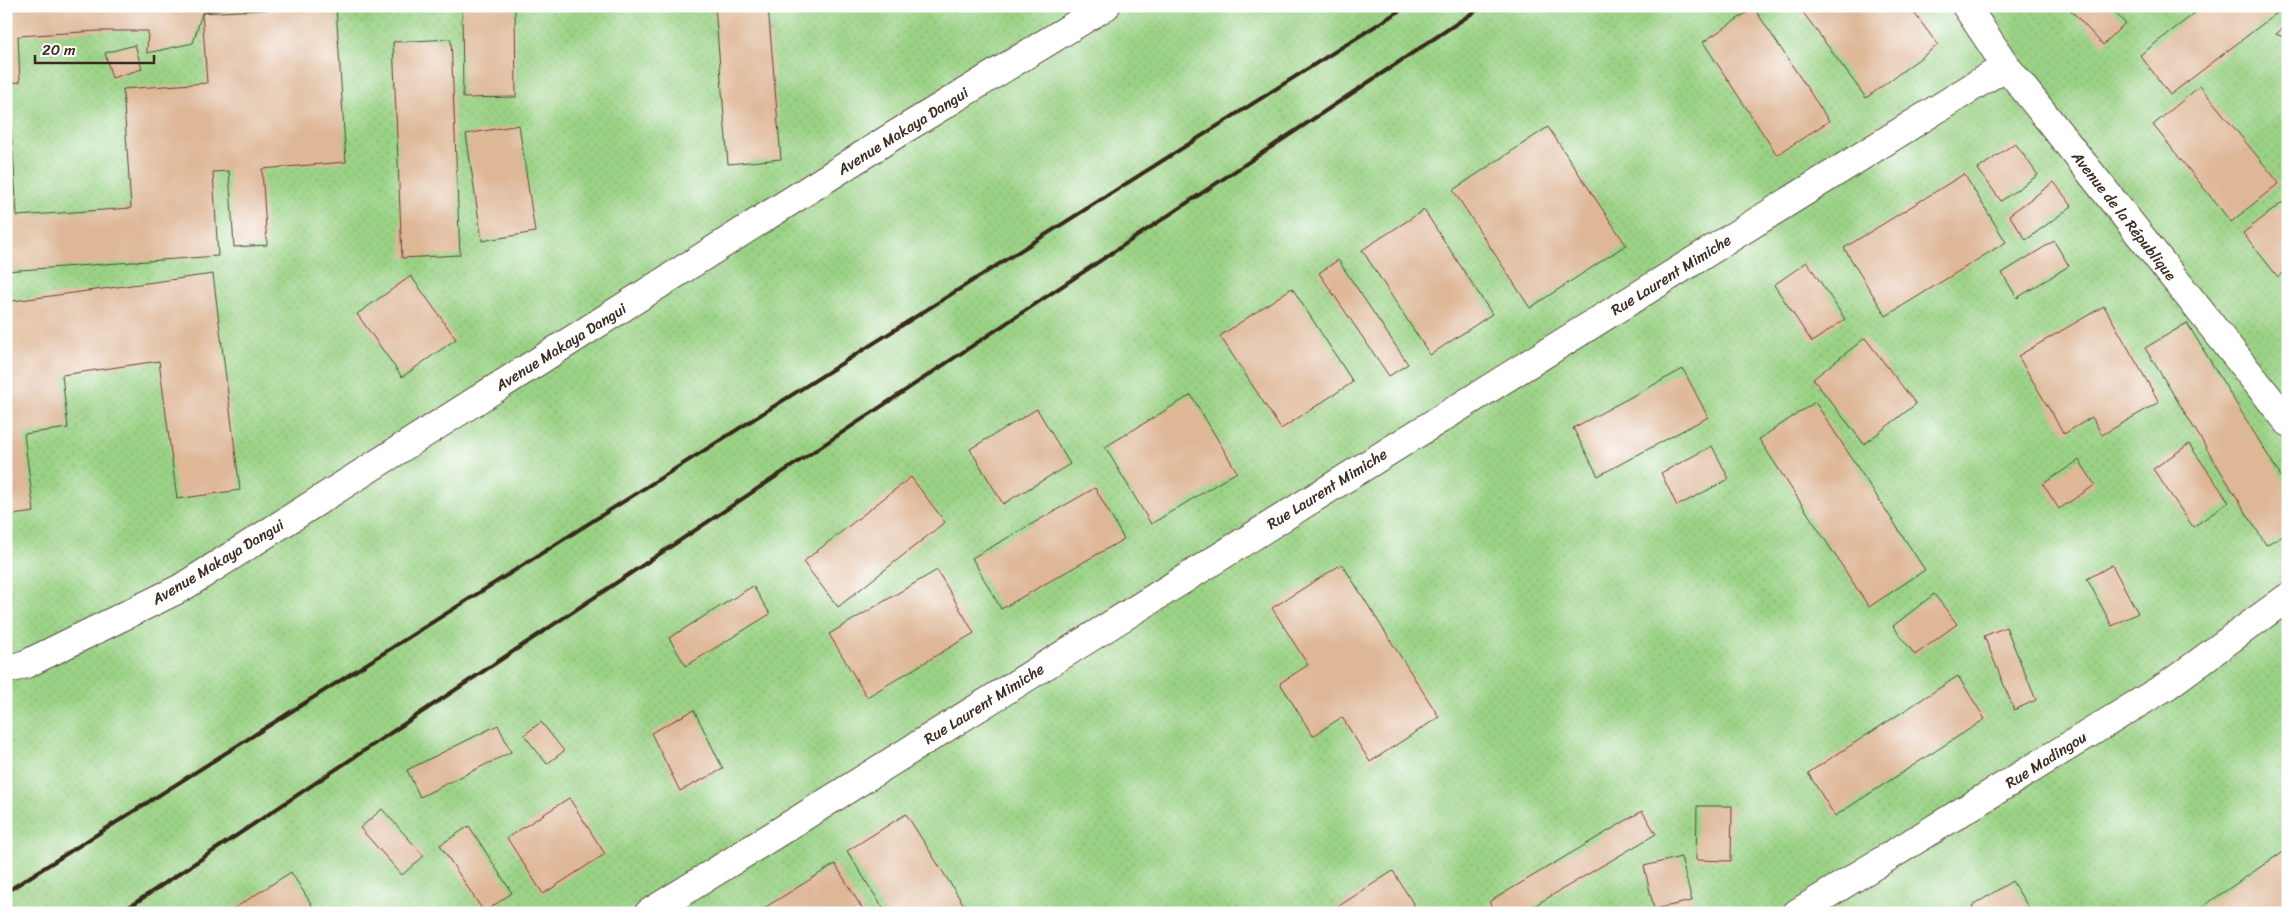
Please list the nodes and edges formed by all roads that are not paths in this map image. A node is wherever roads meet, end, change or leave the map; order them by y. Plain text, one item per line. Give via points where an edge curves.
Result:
1 (1106, 6) edge
2 (1966, 6) edge
3 (2006, 66) junction
4 (2288, 422) edge
5 (2288, 597) edge
6 (6, 670) edge
7 (681, 904) edge
8 (649, 913) edge
9 (1797, 913) edge

1 - 6 street, Avenue Makaya Dangui via 893,136 181,588 26,664
2 - 3 street, Avenue de la République
3 - 4 street, Avenue de la République
3 - 7 street, Rue Laurent Mimiche
5 - 9 street, Rue Madingou via 2168,685
7 - 8 street, Rue Laurent Mimiche

